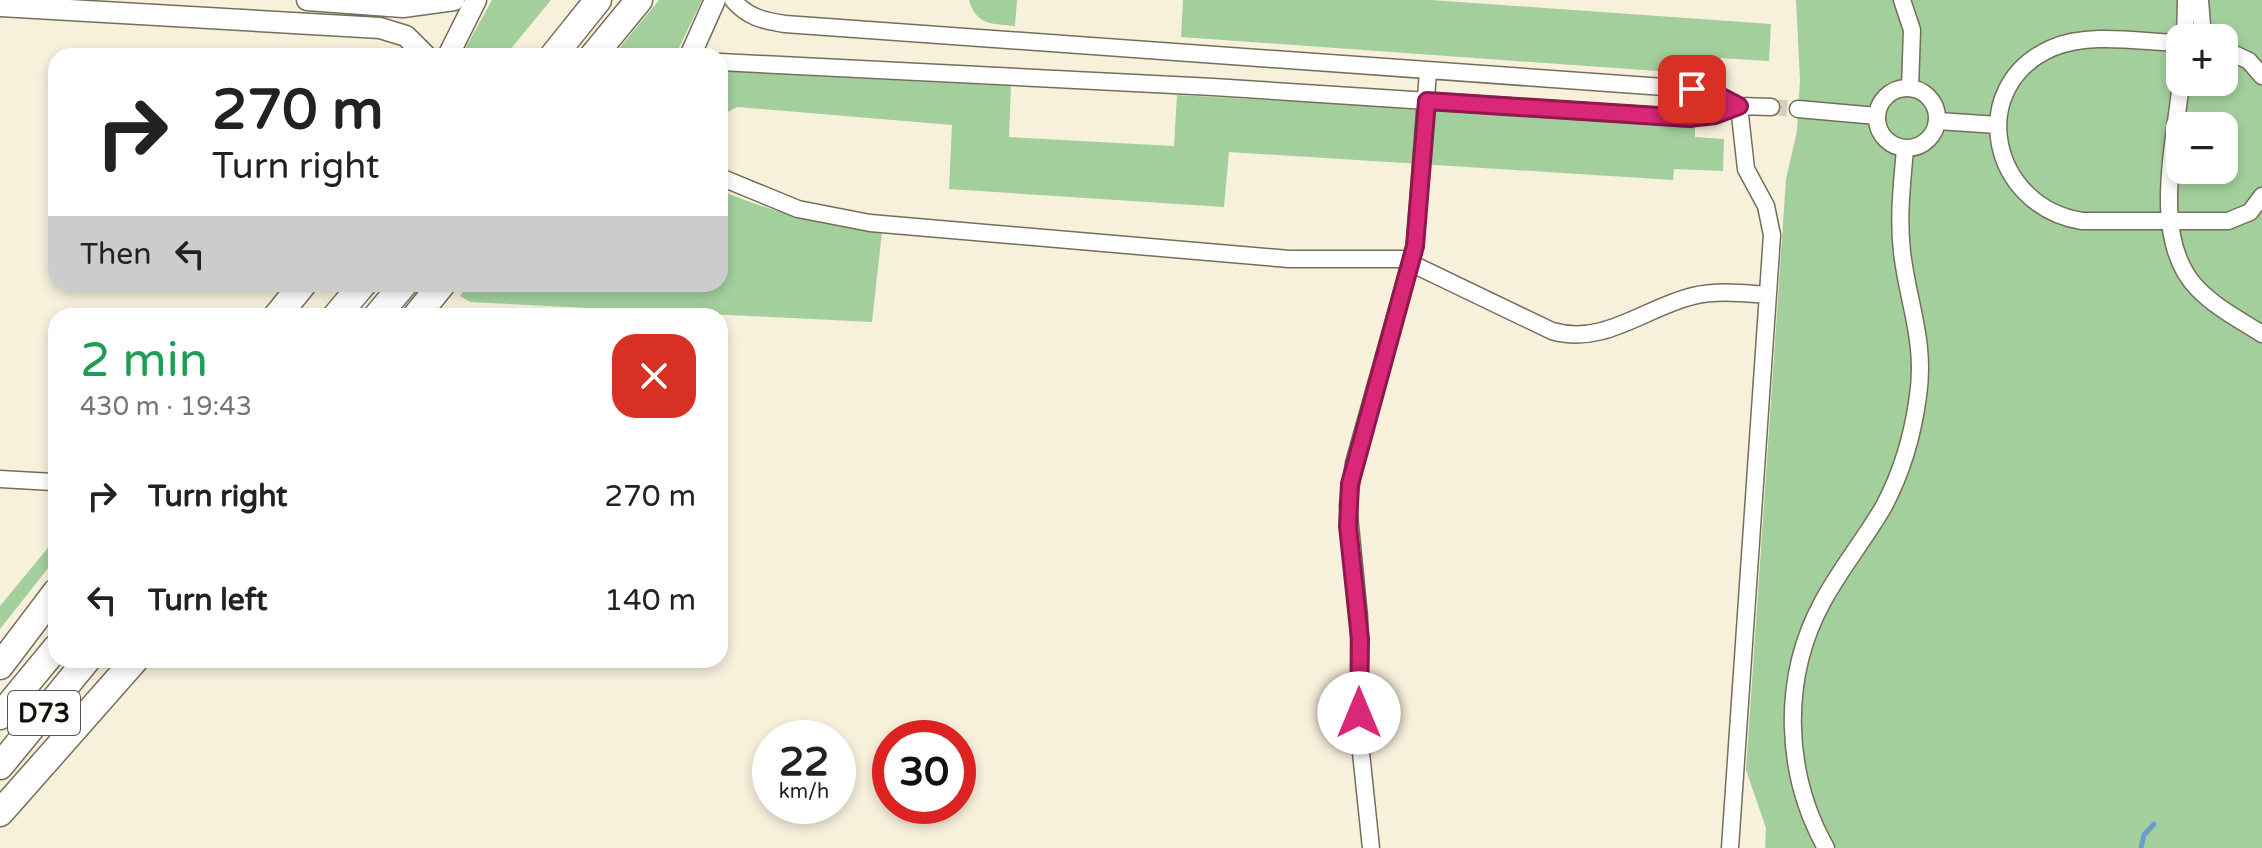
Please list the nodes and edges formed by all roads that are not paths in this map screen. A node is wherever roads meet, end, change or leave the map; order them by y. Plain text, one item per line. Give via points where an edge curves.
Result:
1 (307, 0) edge
2 (454, 0) edge
3 (476, 0) edge
4 (598, 0) edge
5 (639, 0) edge
6 (715, 0) edge
7 (733, 0) edge
8 (1902, 0) edge
9 (2186, 0) edge
10 (2200, 0) edge
11 (0, 6) edge
12 (2185, 24) edge
13 (2202, 24) edge
14 (2166, 43) edge
15 (418, 48) edge
16 (452, 48) edge
17 (559, 48) edge
18 (600, 48) edge
19 (694, 48) edge
20 (2238, 56) edge
21 (728, 62) edge
22 (1428, 71) junction
23 (2262, 76) edge
24 (1910, 88) junction
25 (2180, 96) edge
26 (1427, 101) junction
27 (1739, 106) junction
28 (1771, 107) tunnel mouth
29 (1798, 109) tunnel mouth
30 (1877, 116) junction
31 (1938, 121) junction
32 (1998, 125) junction
33 (1905, 149) junction
34 (728, 180) edge
35 (2262, 196) edge
36 (2167, 221) junction
37 (1411, 262) junction
38 (296, 292) edge
39 (356, 292) edge
40 (397, 292) edge
41 (436, 292) edge
42 (1767, 295) junction
43 (284, 308) edge
44 (343, 308) edge
45 (384, 308) edge
46 (422, 308) edge
47 (2262, 334) edge
48 (0, 479) edge
49 (48, 482) edge
50 (48, 603) edge
51 (48, 658) edge
52 (0, 666) edge
53 (80, 668) edge
54 (128, 668) edge
55 (0, 716) edge
56 (0, 766) edge
57 (0, 813) edge
58 (1371, 848) edge
59 (1730, 848) edge
60 (1826, 848) edge

1 - 2 street via 403,7
3 - 16 street
4 - 17 main road
5 - 18 main road
6 - 19 street
7 - 22 street via 757,19 785,24
8 - 24 street via 1912,30
9 - 12 street
10 - 13 street
11 - 15 street via 380,28 406,36
14 - 32 street via 2091,40 2054,48 2032,60 2015,79
20 - 23 street
21 - 26 street
22 - 26 street
22 - 27 street via 1692,89
24 - 30 street via 1887,95
24 - 31 street via 1931,98
25 - 36 street
26 - 27 street via 1689,118
26 - 37 street
27 - 28 street
27 - 42 street via 1746,169 1771,225
29 - 30 street
30 - 33 street via 1884,139
31 - 32 street
31 - 33 street via 1928,142
32 - 36 street via 2008,171 2029,199 2048,211 2082,221
33 - 60 street via 1900,221 1919,332 1915,414 1894,484 1811,625 1795,687 1793,734 1799,780
34 - 37 street via 798,209 870,223 1289,259
35 - 36 street via 2250,212 2228,221
36 - 47 street via 2173,250 2196,287
37 - 42 street via 1540,326 1576,336 1600,333 1690,296
37 - 58 street via 1354,463 1348,505
38 - 43 main road
39 - 44 main road
40 - 45 main road
41 - 46 main road
42 - 59 street
48 - 49 street
50 - 52 main road
51 - 55 main road, D73
53 - 56 main road, D73
54 - 57 main road

